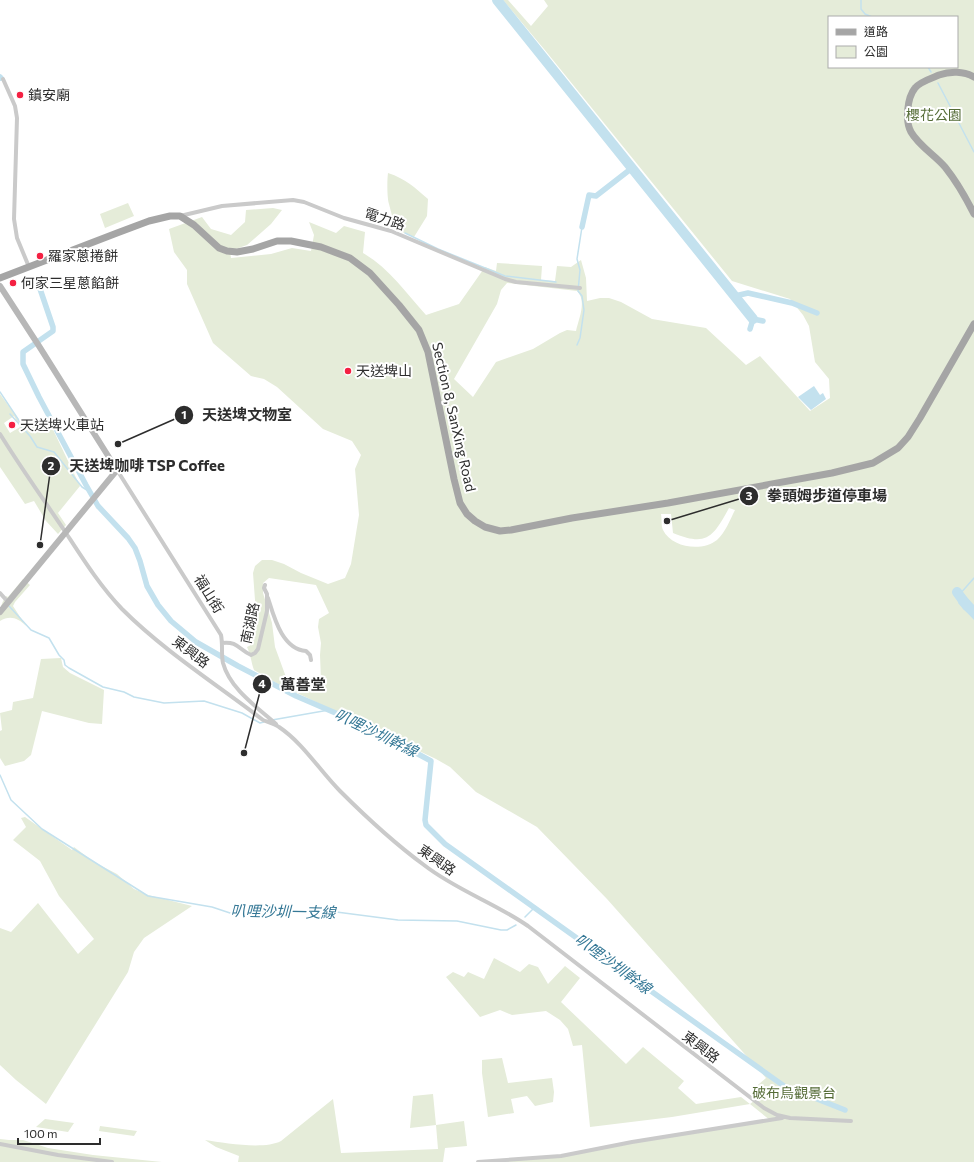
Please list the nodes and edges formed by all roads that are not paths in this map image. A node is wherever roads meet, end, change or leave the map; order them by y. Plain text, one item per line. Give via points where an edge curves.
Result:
1 (974, 77) edge
2 (3, 79) dead end
3 (974, 214) edge
4 (180, 216) junction
5 (29, 268) junction
6 (0, 278) edge
7 (0, 286) edge
8 (580, 288) dead end
9 (2, 295) edge
10 (974, 324) edge
11 (0, 434) edge
12 (117, 470) junction
13 (66, 533) junction
14 (265, 585) dead end
15 (0, 593) edge
16 (267, 594) junction
17 (8, 602) junction
18 (0, 612) edge
19 (222, 643) junction
20 (311, 660) dead end
21 (279, 726) junction
22 (785, 1117) junction
23 (851, 1120) dead end
24 (0, 1144) edge
25 (112, 1162) edge
26 (478, 1162) edge

1 - 3 main road via 961,72 940,74 917,86 908,105 907,118 911,132 952,176
2 - 5 street via 15,106 17,118 14,219 17,238
4 - 5 main road via 149,221
4 - 8 street, 電力路 via 222,206 292,200 304,202 344,218 391,231 505,279
4 - 10 main road, Section 8, SanXing Road via 219,248 227,251 237,252 277,241 291,241 321,247 350,258 370,273 419,330 428,352 460,503 475,521 500,531 668,503 873,463 898,448 908,437
5 - 6 main road
7 - 9 street
9 - 12 street, 福山街 via 39,346
11 - 13 street, 東興路
12 - 13 street
12 - 19 street, 福山街 via 221,635
13 - 17 street
13 - 21 street, 東興路 via 107,592 140,626 262,720
14 - 16 street, 南湖路
15 - 17 street
16 - 19 street, 南湖路 via 267,611 255,653 251,655 238,645
16 - 20 street via 277,625 287,640 295,648 306,651
17 - 18 street
19 - 21 street, 福山街 via 226,672 236,686
21 - 22 street, 東興路 via 295,740 340,791 423,865 516,918 764,1108
22 - 23 street, 東興路
22 - 26 street via 561,1156
24 - 25 street

